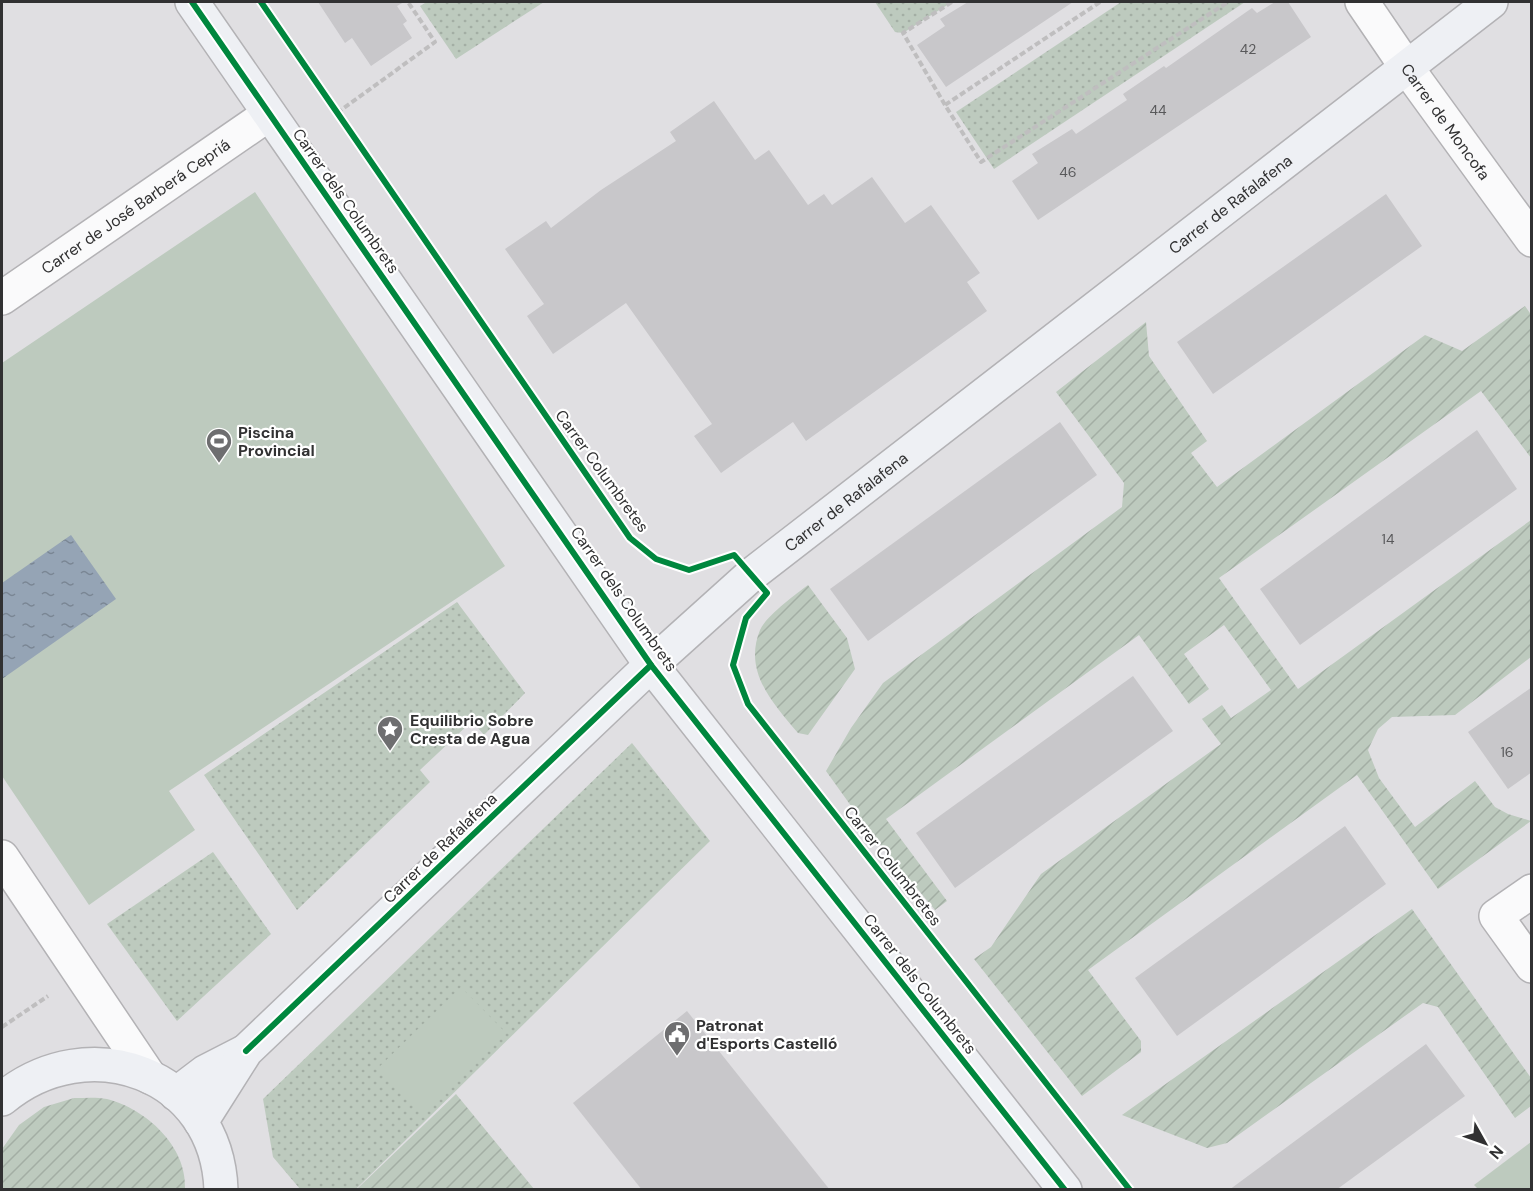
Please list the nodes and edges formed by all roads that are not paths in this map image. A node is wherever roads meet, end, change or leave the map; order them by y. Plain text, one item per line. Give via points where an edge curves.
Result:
1 (192, 2) edge
2 (1362, 2) edge
3 (1491, 2) edge
4 (1407, 68) junction
5 (269, 114) junction
6 (1532, 240) edge
7 (2, 298) edge
8 (651, 665) junction
9 (2, 857) edge
10 (1532, 891) edge
11 (1532, 966) edge
12 (246, 1051) junction
13 (163, 1085) junction
14 (2, 1099) edge
15 (201, 1122) junction
16 (225, 1185) edge
17 (1065, 1190) edge

1 - 5 street, Carrer dels Columbrets
2 - 4 street, Carrer de Moncofa
3 - 4 street, Carrer de Rafalafena
4 - 6 street, Carrer de Moncofa
4 - 8 street, Carrer de Rafalafena via 751,574
5 - 7 street, Carrer de José Barberá Cepriá
5 - 8 street, Carrer dels Columbrets
8 - 12 street, Carrer de Rafalafena
8 - 17 street, Carrer dels Columbrets
9 - 13 street
10 - 11 street via 1496,916
12 - 13 street, Carrer de Rafalafena via 205,1072
12 - 15 street, Carrer de Rafalafena
13 - 14 street via 121,1066 90,1063 36,1075
13 - 15 street
15 - 16 street via 215,1150

